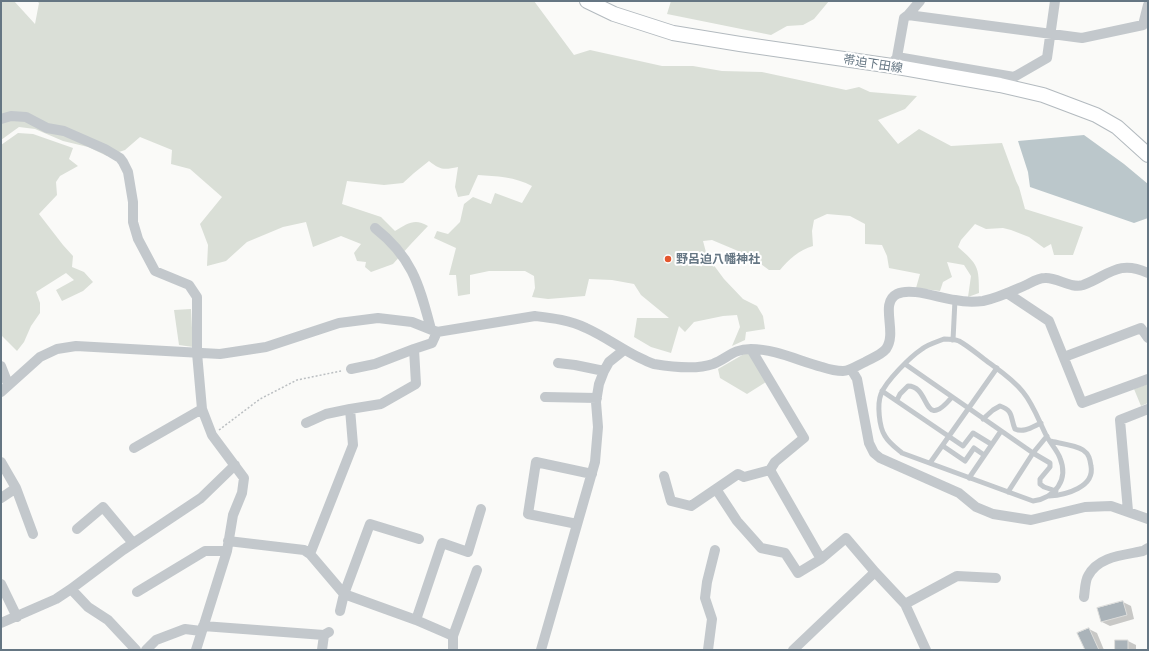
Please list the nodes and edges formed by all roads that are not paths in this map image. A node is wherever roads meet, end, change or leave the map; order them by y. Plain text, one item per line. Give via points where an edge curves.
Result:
1 (587, 1) edge
2 (920, 1) edge
3 (1055, 1) edge
4 (1148, 5) edge
5 (908, 15) junction
6 (1051, 35) junction
7 (894, 62) junction
8 (1, 119) edge
9 (1148, 155) edge
10 (375, 228) dead end
11 (1148, 273) edge
12 (1007, 293) junction
13 (955, 300) junction
14 (434, 331) junction
15 (1148, 338) edge
16 (953, 340) junction
17 (414, 349) junction
18 (751, 349) junction
19 (624, 350) junction
20 (197, 353) junction
21 (1064, 358) junction
22 (558, 363) dead end
23 (905, 364) junction
24 (1, 366) edge
25 (997, 368) junction
26 (351, 369) road end
27 (850, 369) junction
28 (604, 371) junction
29 (1148, 379) edge
30 (5, 388) edge
31 (882, 391) junction
32 (952, 397) junction
33 (545, 398) dead end
34 (597, 398) junction
35 (896, 400) junction
36 (202, 409) junction
37 (350, 409) junction
38 (969, 409) junction
39 (1148, 410) edge
40 (983, 419) junction
41 (306, 423) dead end
42 (1041, 424) junction
43 (1001, 431) junction
44 (949, 437) junction
45 (1048, 438) junction
46 (991, 444) junction
47 (943, 446) junction
48 (134, 448) dead end
49 (1033, 453) junction
50 (984, 455) junction
51 (1, 462) edge
52 (930, 464) junction
53 (235, 465) junction
54 (770, 470) junction
55 (592, 474) junction
56 (664, 476) dead end
57 (969, 478) junction
58 (16, 488) junction
59 (716, 489) junction
60 (1056, 491) junction
61 (1008, 492) junction
62 (1049, 496) junction
63 (1, 498) edge
64 (481, 509) dead end
65 (1128, 512) junction
66 (1148, 519) edge
67 (577, 524) junction
68 (77, 529) dead end
69 (33, 534) dead end
70 (419, 539) dead end
71 (132, 543) junction
72 (228, 546) junction
73 (1148, 548) edge
74 (715, 550) dead end
75 (310, 554) junction
76 (821, 559) junction
77 (477, 570) dead end
78 (875, 572) junction
79 (996, 578) dead end
80 (1, 585) edge
81 (71, 589) junction
82 (138, 592) dead end
83 (344, 594) junction
84 (1084, 597) dead end
85 (905, 604) junction
86 (340, 611) dead end
87 (17, 617) junction
88 (416, 620) junction
89 (1, 623) edge
90 (202, 629) junction
91 (453, 636) junction
92 (136, 650) edge
93 (146, 650) edge
94 (196, 650) edge
95 (322, 650) edge
96 (453, 650) edge
97 (541, 650) edge
98 (708, 650) edge
99 (793, 650) edge
100 (926, 650) edge

1 - 7 main road, 帯迫下田線 via 614,14 673,33 740,44
2 - 5 street
3 - 6 street
4 - 6 street via 1143,25 1082,38
5 - 6 street
5 - 7 street via 904,18
6 - 7 street via 1047,58 1014,77
7 - 9 main road, 帯迫下田線 via 1050,97 1096,115 1117,127
8 - 20 street via 11,116 26,117 47,128 64,131 120,158 128,172 133,222 138,239 155,270 189,285 197,297
10 - 14 street via 405,259 414,275
11 - 12 street via 1127,267 1110,270 1081,285 1044,278
12 - 13 street via 976,302
12 - 21 street via 1049,321
13 - 16 lane
13 - 27 street via 910,291 893,296 888,309 891,332 885,350
14 - 17 street via 432,343
14 - 19 street via 535,316 563,320 586,328
14 - 20 street via 412,322 378,318 339,323 266,347 220,354
15 - 21 street via 1141,328
16 - 23 lane via 944,339 922,348
16 - 25 lane via 970,348
17 - 26 street via 374,364
17 - 37 street via 416,384 381,404
18 - 19 street via 739,349 714,363 697,368 652,363
18 - 27 street via 766,350 828,369
18 - 54 street via 804,438 774,462
19 - 28 street via 609,362
20 - 30 street via 76,346 57,349 40,357
20 - 36 street
21 - 29 street via 1082,403
22 - 28 street
23 - 31 lane
23 - 32 lane
24 - 30 street
25 - 38 lane
25 - 42 lane via 1023,392
27 - 65 street via 857,379 869,443 880,458 958,493 976,507 993,514 1031,520 1085,507 1111,506
28 - 34 street
31 - 35 lane
31 - 52 lane via 879,421 884,435 902,453
32 - 35 lane via 942,408 930,410 920,391 908,386
32 - 38 lane
33 - 34 street
34 - 55 street via 598,426
35 - 44 lane
36 - 48 street
36 - 53 street via 212,435
37 - 41 street via 326,414
37 - 75 street via 353,445
38 - 40 lane
38 - 44 lane
39 - 65 street via 1120,420
40 - 42 lane via 1000,406 1011,413 1015,429 1023,431
40 - 43 lane
42 - 45 lane
43 - 46 lane
43 - 49 lane
44 - 46 lane via 963,446 973,433
44 - 47 lane
45 - 49 lane
45 - 60 lane via 1060,457 1063,468
45 - 62 lane via 1082,449 1090,457 1092,472 1087,482 1075,490 1061,496
46 - 50 lane
47 - 50 lane via 965,461 974,448
47 - 52 lane
49 - 60 lane via 1050,463 1050,467 1040,479 1040,484
49 - 61 lane
50 - 57 lane
51 - 58 street
52 - 57 lane
53 - 71 street via 201,498
53 - 72 street via 244,478 242,494 233,515
54 - 59 street via 744,476 738,474
54 - 76 street
55 - 67 street
55 - 67 street via 536,462 528,514
56 - 59 street via 671,501 691,506
57 - 61 lane
58 - 63 street
58 - 69 street
59 - 76 street via 737,521 761,548 785,553 798,573
60 - 62 lane
61 - 62 lane via 1033,501
64 - 88 street via 468,552 442,543
65 - 66 street
67 - 97 street
68 - 71 street via 103,507
70 - 83 street via 370,524
71 - 81 street
72 - 75 street via 304,550
72 - 82 street via 205,551
72 - 90 street
73 - 84 street via 1103,560 1088,576
74 - 98 street via 705,598 712,619
75 - 83 street
76 - 78 street via 846,538
77 - 91 street
78 - 85 street
78 - 99 street
79 - 85 street via 957,576
80 - 87 street
81 - 87 street
81 - 92 street via 88,607 108,620
83 - 86 street
83 - 88 street
85 - 100 street
87 - 89 street
88 - 91 street
90 - 93 street via 185,629 156,640
90 - 94 street
90 - 95 street via 326,633
91 - 96 street

